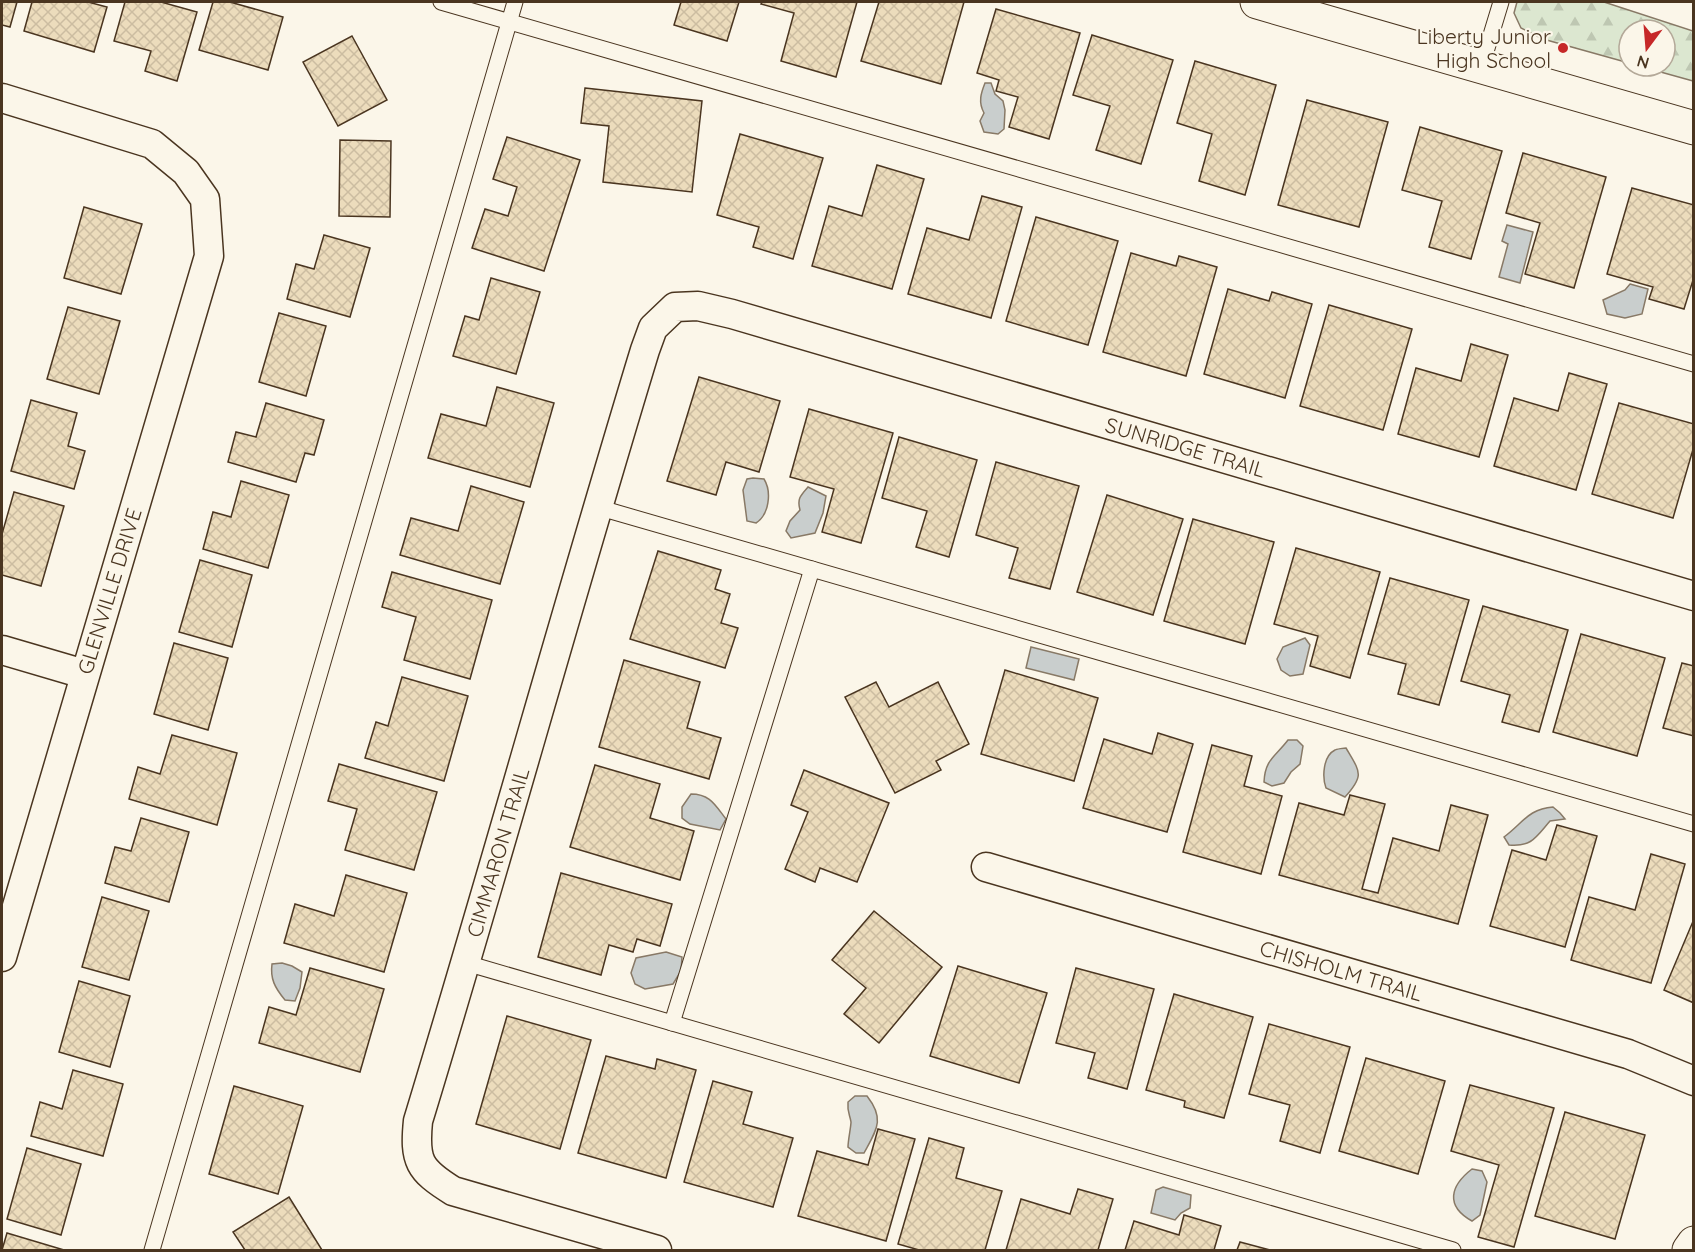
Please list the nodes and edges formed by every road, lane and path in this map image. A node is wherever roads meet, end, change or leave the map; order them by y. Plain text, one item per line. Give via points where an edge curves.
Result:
1 (441, 2) edge
2 (514, 2) edge
3 (1264, 2) edge
4 (1501, 2) edge
5 (509, 22) junction
6 (1481, 68) junction
7 (2, 98) edge
8 (1694, 128) edge
9 (675, 307) joint
10 (1694, 364) edge
11 (597, 507) junction
12 (812, 569) junction
13 (1694, 596) edge
14 (2, 650) edge
15 (84, 674) junction
16 (1694, 824) edge
17 (986, 867) dead end
18 (2, 957) edge
19 (466, 963) junction
20 (672, 1023) junction
21 (1694, 1081) edge
22 (1694, 1243) edge
23 (152, 1251) edge
24 (657, 1251) edge
25 (1453, 1251) edge
26 (1689, 1251) edge

1 - 5 lane
2 - 5 lane
3 - 6 street
4 - 6 lane
5 - 10 lane
5 - 23 lane
6 - 8 street
7 - 15 street, GLENVILLE DRIVE via 152,144 186,172 205,199 208,256
9 - 11 street, CIMMARON TRAIL via 653,327
9 - 13 street, SUNRIDGE TRAIL via 698,306 732,314
11 - 12 lane
11 - 19 street, CIMMARON TRAIL
12 - 16 lane
12 - 20 lane
14 - 15 street
15 - 18 street, GLENVILLE DRIVE
17 - 21 street, CHISHOLM TRAIL via 1628,1054
19 - 20 lane
19 - 24 street, CIMMARON TRAIL via 418,1121 415,1144 421,1165 431,1178 453,1191
20 - 25 lane
22 - 26 street

